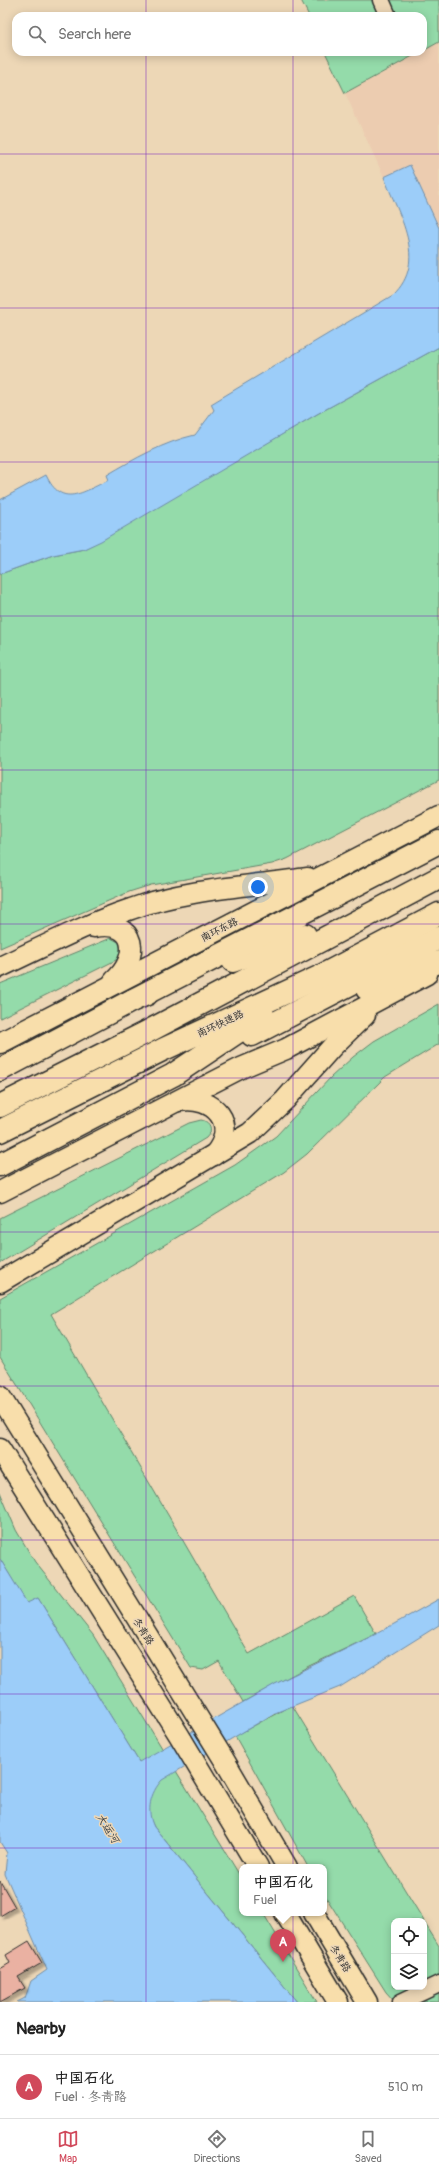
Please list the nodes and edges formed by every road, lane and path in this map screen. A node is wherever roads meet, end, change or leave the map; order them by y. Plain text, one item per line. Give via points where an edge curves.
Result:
1 (381, 0) edge
2 (386, 12) edge
3 (439, 816) edge
4 (439, 842) edge
5 (436, 870) edge
6 (324, 875) junction
7 (439, 914) edge
8 (439, 926) edge
9 (84, 929) junction
10 (305, 935) junction
11 (439, 938) edge
12 (439, 962) edge
13 (0, 967) edge
14 (439, 968) edge
15 (319, 978) junction
16 (109, 986) junction
17 (133, 1000) junction
18 (380, 1000) junction
19 (274, 1023) junction
20 (250, 1024) junction
21 (147, 1032) junction
22 (0, 1043) edge
23 (0, 1070) edge
24 (173, 1075) junction
25 (177, 1102) junction
26 (0, 1106) edge
27 (0, 1132) edge
28 (214, 1155) junction
29 (0, 1165) edge
30 (0, 1192) edge
31 (0, 1282) edge
32 (0, 1396) edge
33 (0, 1449) edge
34 (256, 1864) edge
35 (285, 1864) edge
36 (287, 1916) edge
37 (316, 1916) edge
38 (439, 1984) edge
39 (338, 2002) edge
40 (367, 2002) edge
41 (401, 2002) edge

1 - 2 street
3 - 6 main road, 南环东路
4 - 17 highway
5 - 10 highway
5 - 21 highway
6 - 9 main road via 172,898 131,908
6 - 16 main road, 南环东路
7 - 15 highway, 南环快速路
8 - 20 highway
9 - 13 main road
9 - 16 main road via 113,925 120,928 129,938 132,949 129,961 125,970
10 - 17 highway
10 - 21 highway
11 - 19 highway
12 - 19 highway
14 - 18 main road
15 - 20 highway
15 - 27 highway, 南环快速路 via 162,1050
16 - 22 main road, 南环东路
17 - 23 highway
18 - 25 main road
18 - 28 main road via 332,1047 266,1120
19 - 24 highway
20 - 24 highway
21 - 26 highway
24 - 29 highway
25 - 28 main road via 202,1102 216,1110 225,1129 223,1142
25 - 30 main road
28 - 31 main road
32 - 35 main road, 冬青路 via 223,1758
33 - 34 main road via 179,1735
36 - 39 main road
37 - 40 main road, 冬青路
38 - 41 street

